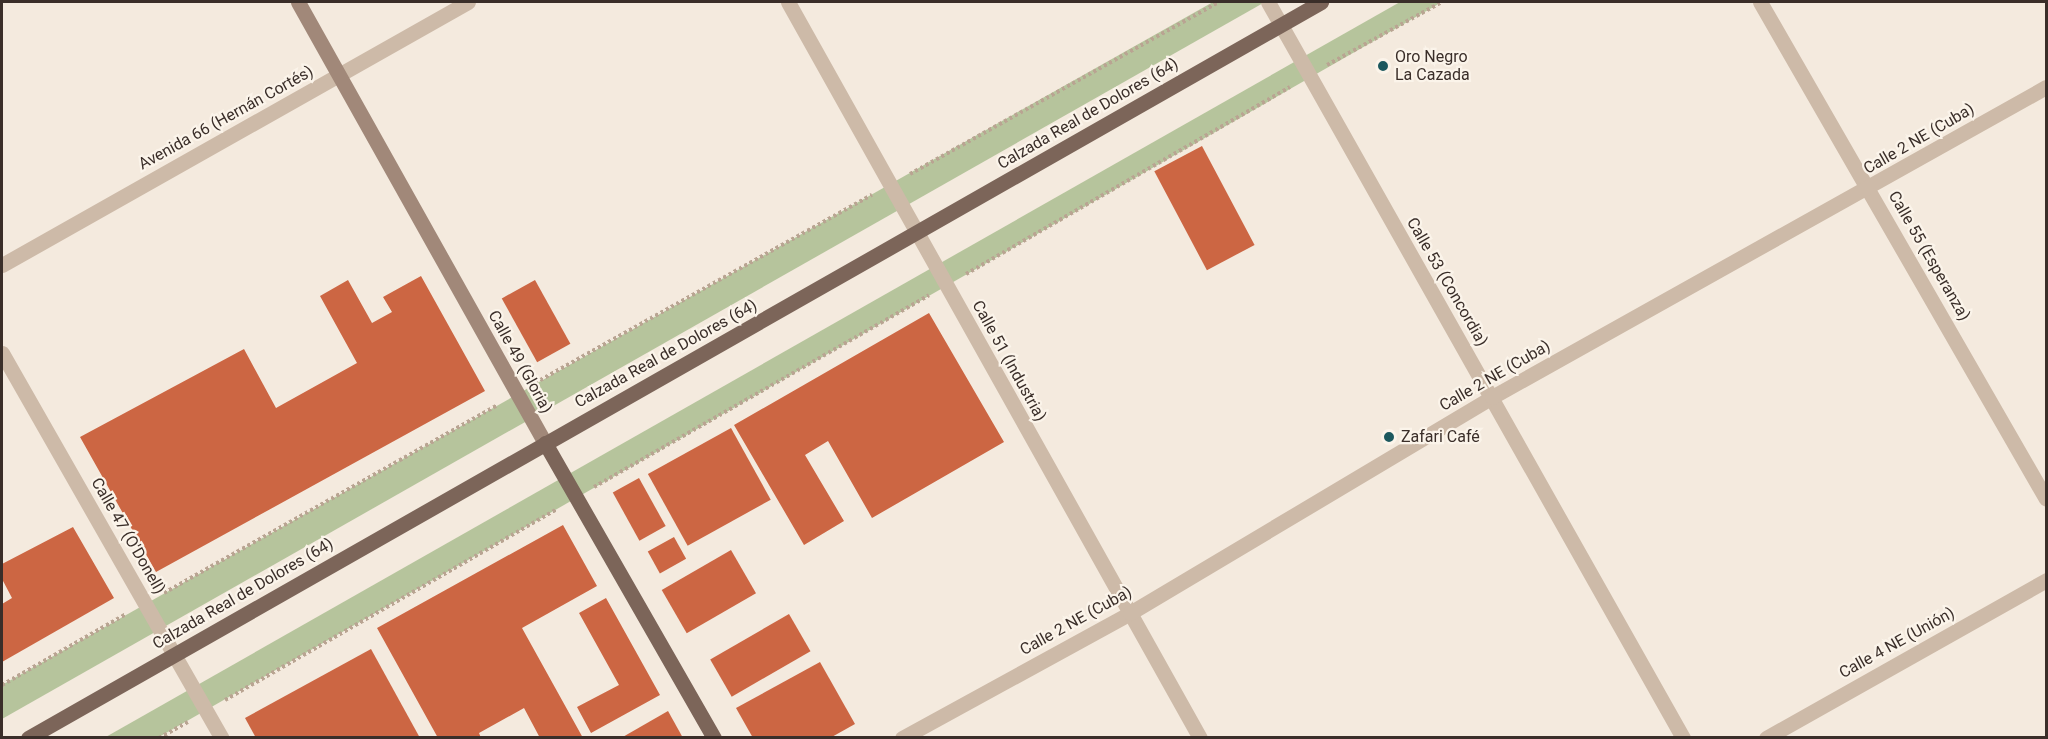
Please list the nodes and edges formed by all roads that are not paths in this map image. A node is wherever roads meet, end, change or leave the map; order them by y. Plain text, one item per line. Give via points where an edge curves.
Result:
1 (298, 2) edge
2 (468, 2) edge
3 (788, 2) edge
4 (1268, 2) edge
5 (1321, 2) edge
6 (1760, 2) edge
7 (1281, 24) junction
8 (338, 76) junction
9 (2046, 87) edge
10 (1869, 188) junction
11 (917, 233) junction
12 (2, 265) edge
13 (2, 353) edge
14 (1492, 398) junction
15 (545, 443) junction
16 (2046, 498) edge
17 (2046, 580) edge
18 (1130, 613) junction
19 (175, 654) junction
20 (28, 738) edge
21 (222, 738) edge
22 (714, 738) edge
23 (902, 738) edge
24 (1200, 738) edge
25 (1683, 738) edge
26 (1766, 738) edge

1 - 8 street, Calle 49 (Gloria)
2 - 8 street, Avenida 66 (Hernán Cortés)
3 - 11 street, Calle 51 (Industria)
4 - 7 street, Calle 53 (Concordia)
5 - 7 main road, Calzada Real de Dolores (64)
6 - 10 street, Calle 55 (Esperanza)
7 - 11 main road, Calzada Real de Dolores (64)
7 - 14 street, Calle 53 (Concordia)
8 - 12 street, Avenida 66 (Hernán Cortés)
8 - 15 street, Calle 49 (Gloria)
9 - 10 street, Calle 2 NE (Cuba)
10 - 14 street, Calle 2 NE (Cuba)
10 - 16 street, Calle 55 (Esperanza)
11 - 15 main road, Calzada Real de Dolores (64)
11 - 18 street, Calle 51 (Industria)
13 - 19 street, Calle 47 (O'Donell)
14 - 18 street, Calle 2 NE (Cuba)
14 - 25 street, Calle 53 (Concordia)
15 - 19 main road, Calzada Real de Dolores (64)
15 - 22 main road, Calle 49 (Gloria)
17 - 26 street, Calle 4 NE (Unión)
18 - 23 street, Calle 2 NE (Cuba)
18 - 24 street, Calle 51 (Industria)
19 - 20 main road, Calzada Real de Dolores (64)
19 - 21 street, Calle 47 (O'Donell)

